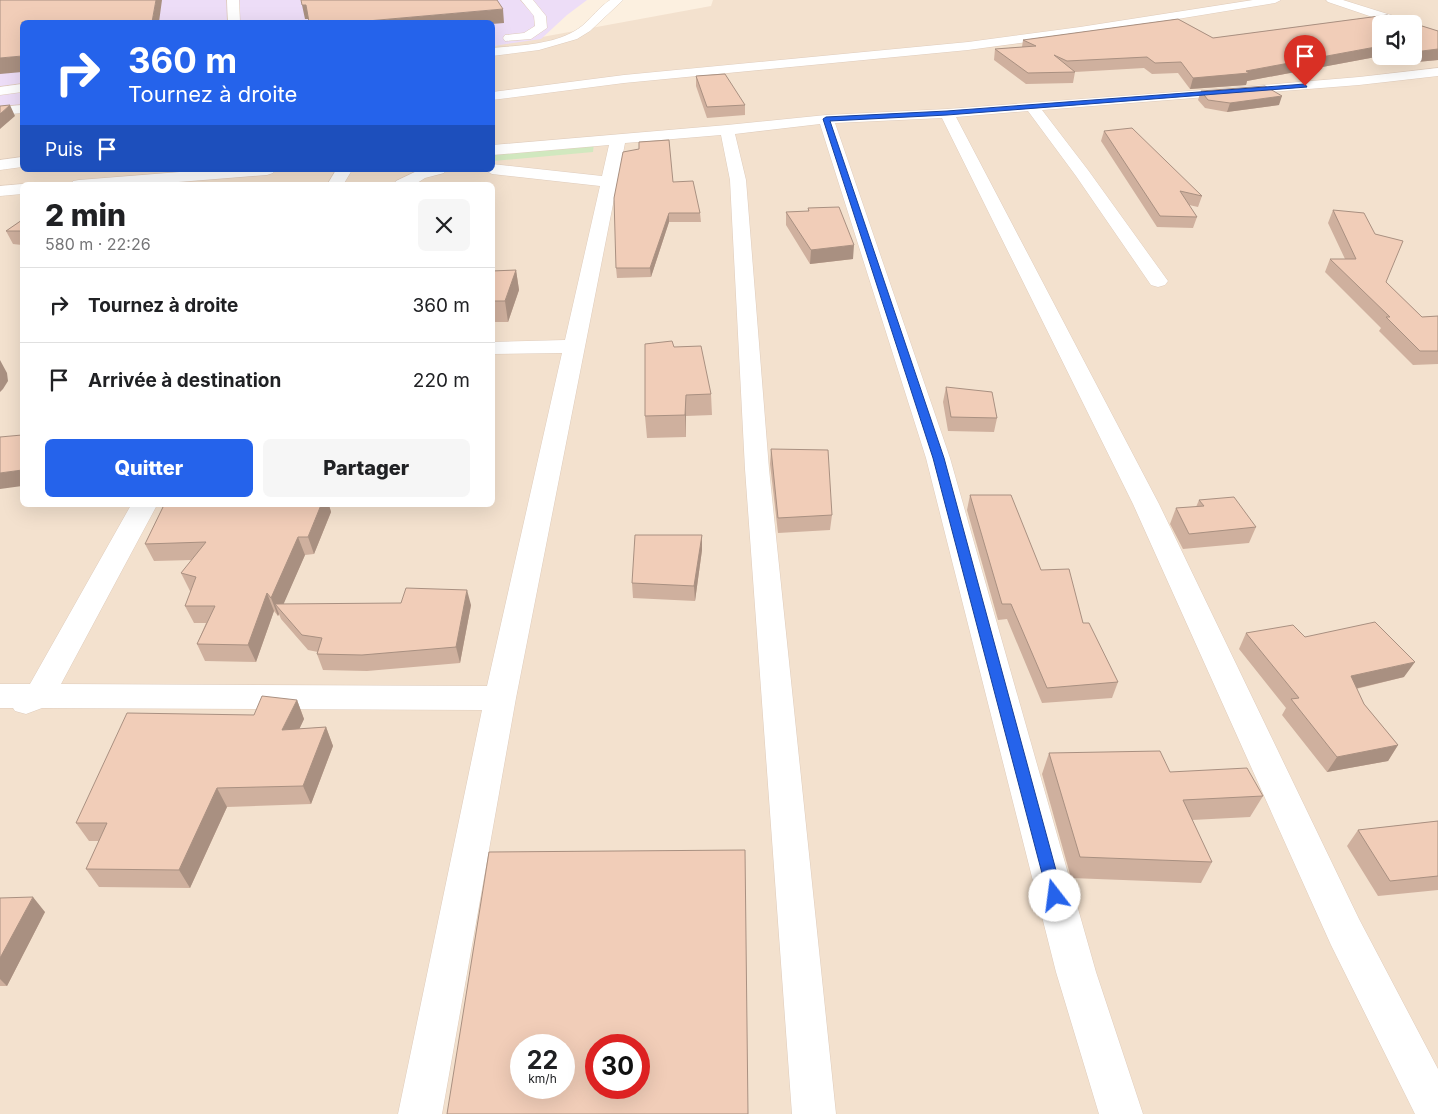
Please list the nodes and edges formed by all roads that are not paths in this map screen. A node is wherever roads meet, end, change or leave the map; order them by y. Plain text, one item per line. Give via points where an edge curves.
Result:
1 (233, 0) edge
2 (527, 0) edge
3 (617, 0) edge
4 (1275, 0) edge
5 (1332, 0) edge
6 (1378, 15) edge
7 (234, 20) edge
8 (500, 38) dead end
9 (495, 52) edge
10 (1438, 72) edge
11 (1358, 81) junction
12 (20, 88) edge
13 (1420, 88) dead end
14 (0, 90) edge
15 (495, 96) edge
16 (1032, 106) junction
17 (20, 109) edge
18 (0, 111) edge
19 (947, 113) junction
20 (826, 119) junction
21 (727, 130) junction
22 (618, 139) junction
23 (495, 150) edge
24 (20, 162) edge
25 (0, 165) edge
26 (495, 169) edge
27 (242, 172) edge
28 (428, 172) edge
29 (117, 182) edge
30 (407, 182) edge
31 (609, 182) junction
32 (20, 189) edge
33 (0, 191) edge
34 (1158, 282) dead end
35 (574, 346) junction
36 (495, 348) edge
37 (143, 507) edge
38 (0, 696) edge
39 (39, 696) junction
40 (500, 698) junction
41 (0, 715) edge
42 (1438, 1113) edge
43 (420, 1114) edge
44 (814, 1114) edge
45 (1121, 1114) edge

1 - 7 street
2 - 8 street via 540,16 541,28 527,36
3 - 9 street via 583,31 539,45
4 - 15 street via 977,44 624,79
5 - 6 street
10 - 11 street
11 - 13 street
11 - 16 street
12 - 14 street
16 - 19 street
16 - 34 street
17 - 18 street
19 - 20 street
19 - 42 street via 1146,504 1345,932
20 - 21 street
20 - 45 street via 938,458 1076,972
21 - 22 street
21 - 44 street via 738,180 757,469
22 - 23 street
22 - 31 street
24 - 25 street
26 - 31 street
27 - 29 street
28 - 30 street
31 - 35 street
32 - 33 street
35 - 36 street
35 - 40 street
37 - 39 street
38 - 39 street
39 - 40 street
39 - 41 street
40 - 43 street

